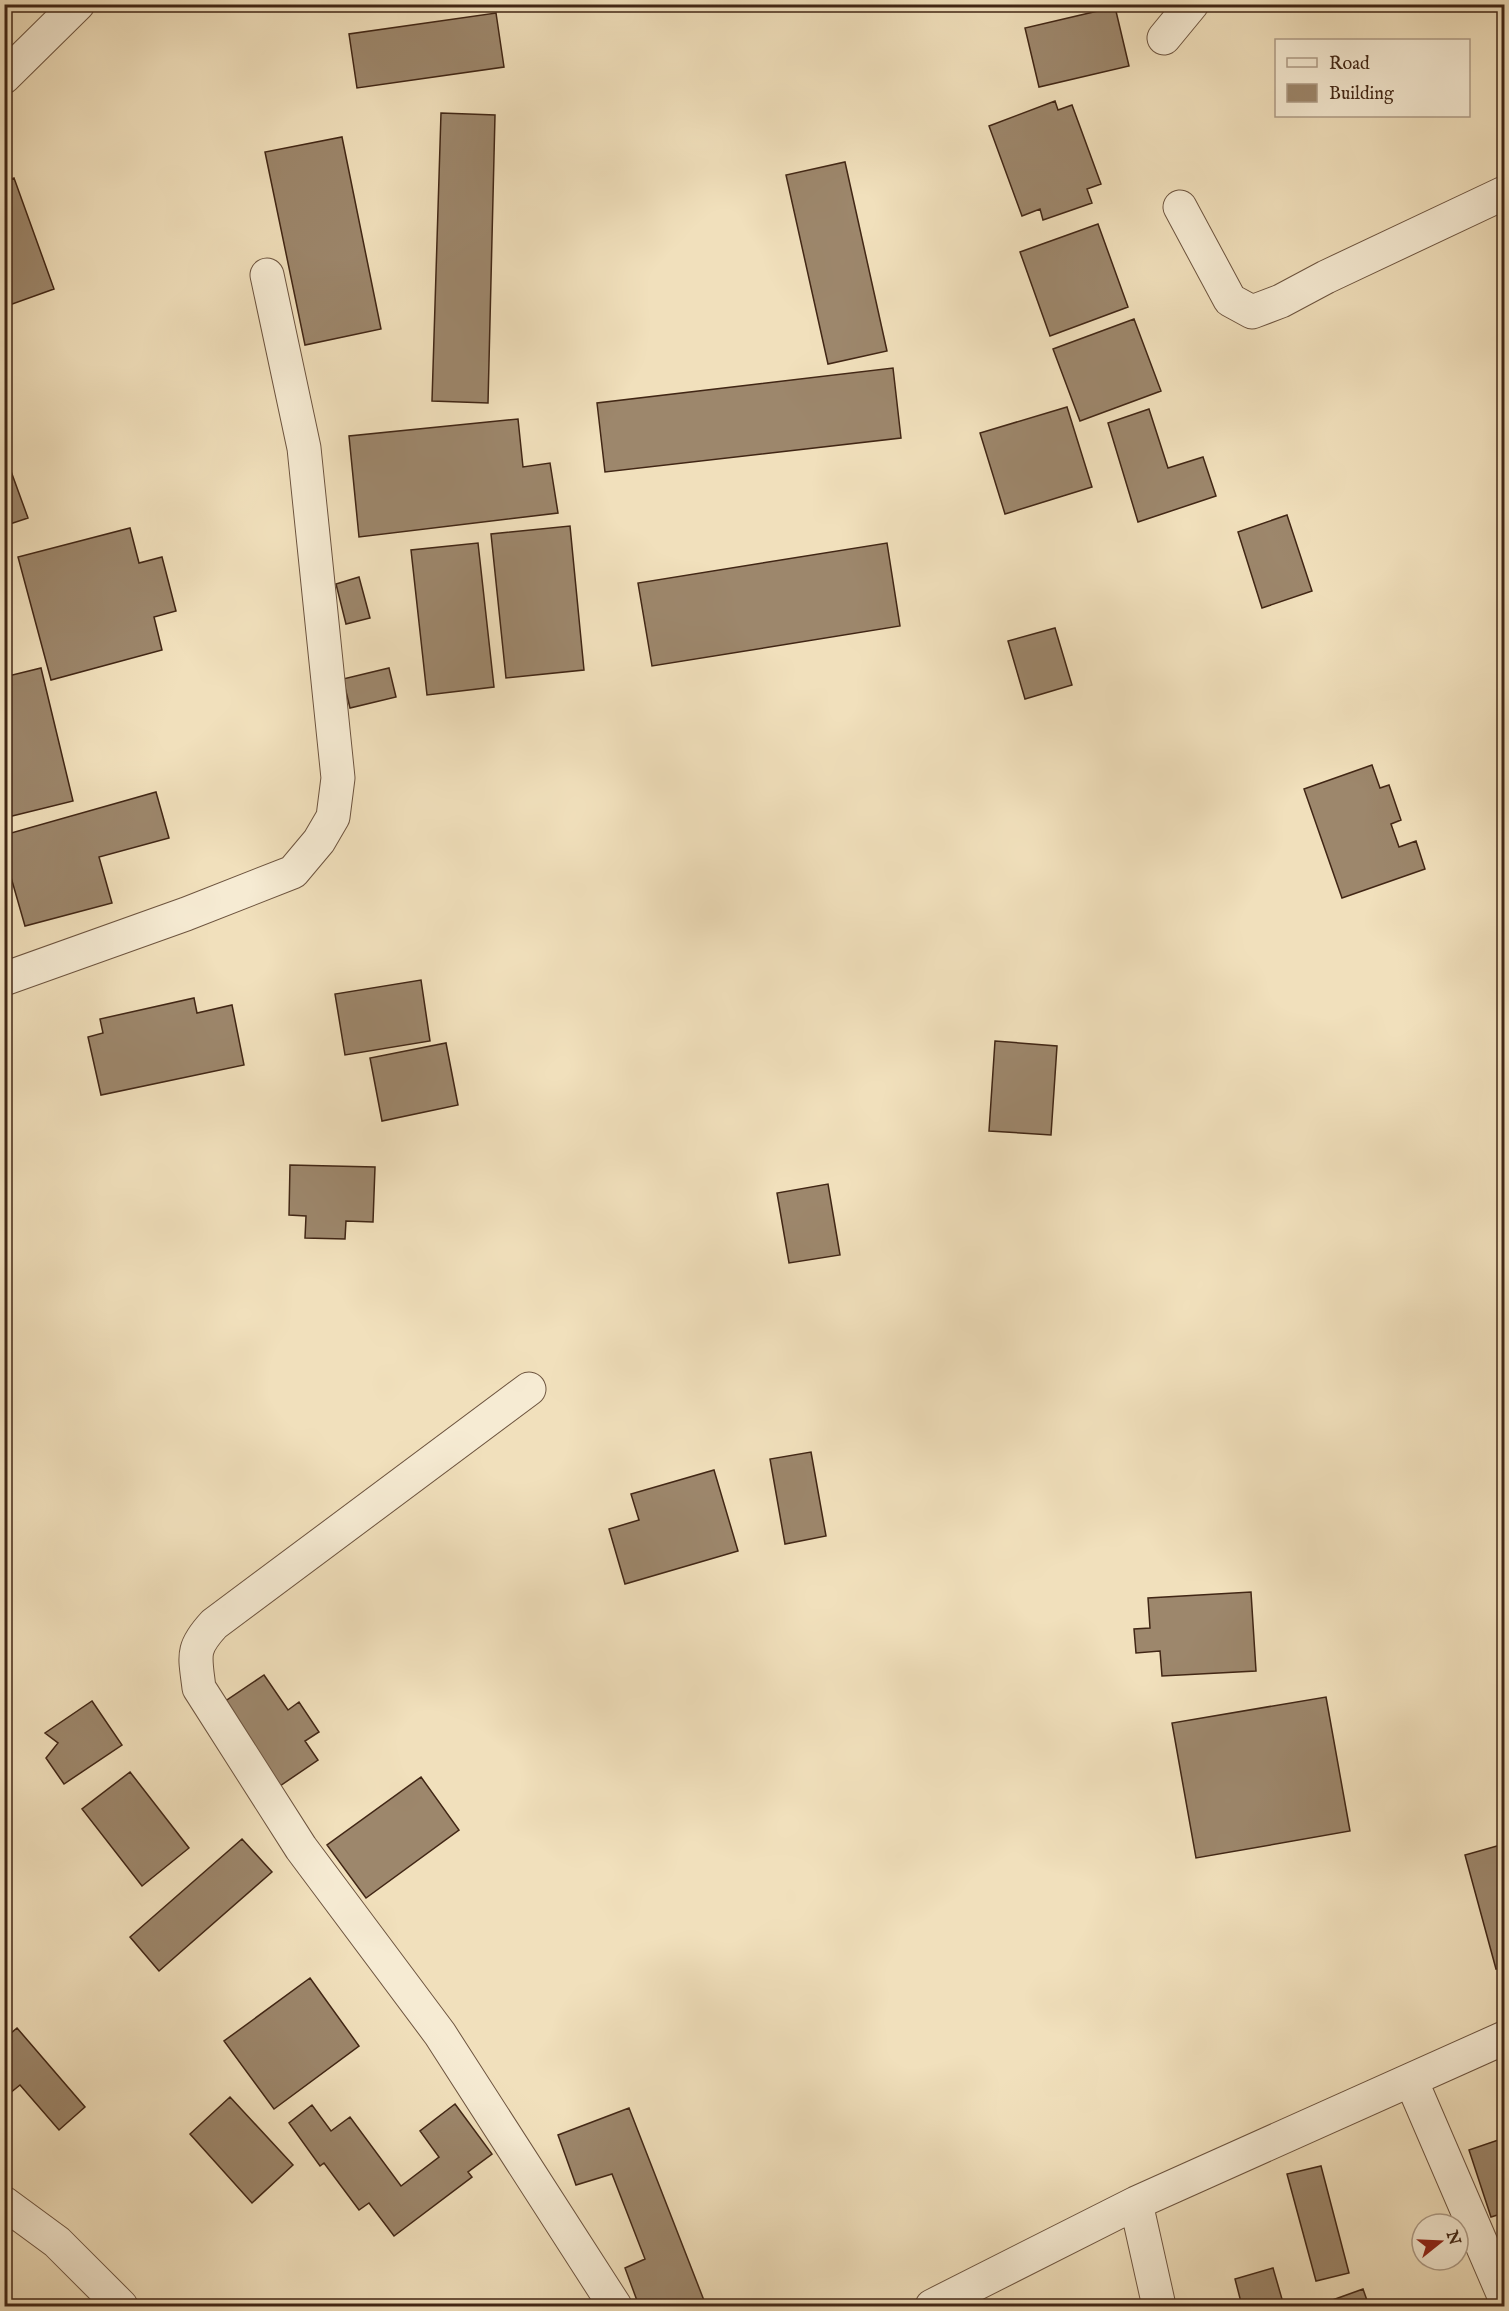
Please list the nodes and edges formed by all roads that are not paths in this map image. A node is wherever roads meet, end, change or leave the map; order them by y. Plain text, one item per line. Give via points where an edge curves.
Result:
1 (78, 4) edge
2 (1192, 4) edge
3 (1164, 38) dead end
4 (4, 77) edge
5 (1504, 193) edge
6 (1180, 207) dead end
7 (267, 275) dead end
8 (4, 979) edge
9 (529, 1389) dead end
10 (1504, 2038) edge
11 (1411, 2080) junction
12 (4, 2203) edge
13 (1136, 2203) junction
14 (1504, 2296) edge
15 (121, 2307) edge
16 (615, 2307) edge
17 (932, 2307) edge
18 (1159, 2307) edge

1 - 4 street
2 - 3 street
5 - 6 street via 1252,312 1230,300
7 - 8 street via 304,448 338,778 333,817 293,872
9 - 16 street via 214,1624 199,1641 195,1657 199,1688 301,1848 440,2034
10 - 11 street
11 - 13 street
11 - 14 street
12 - 15 street via 57,2242
13 - 17 street
13 - 18 street

